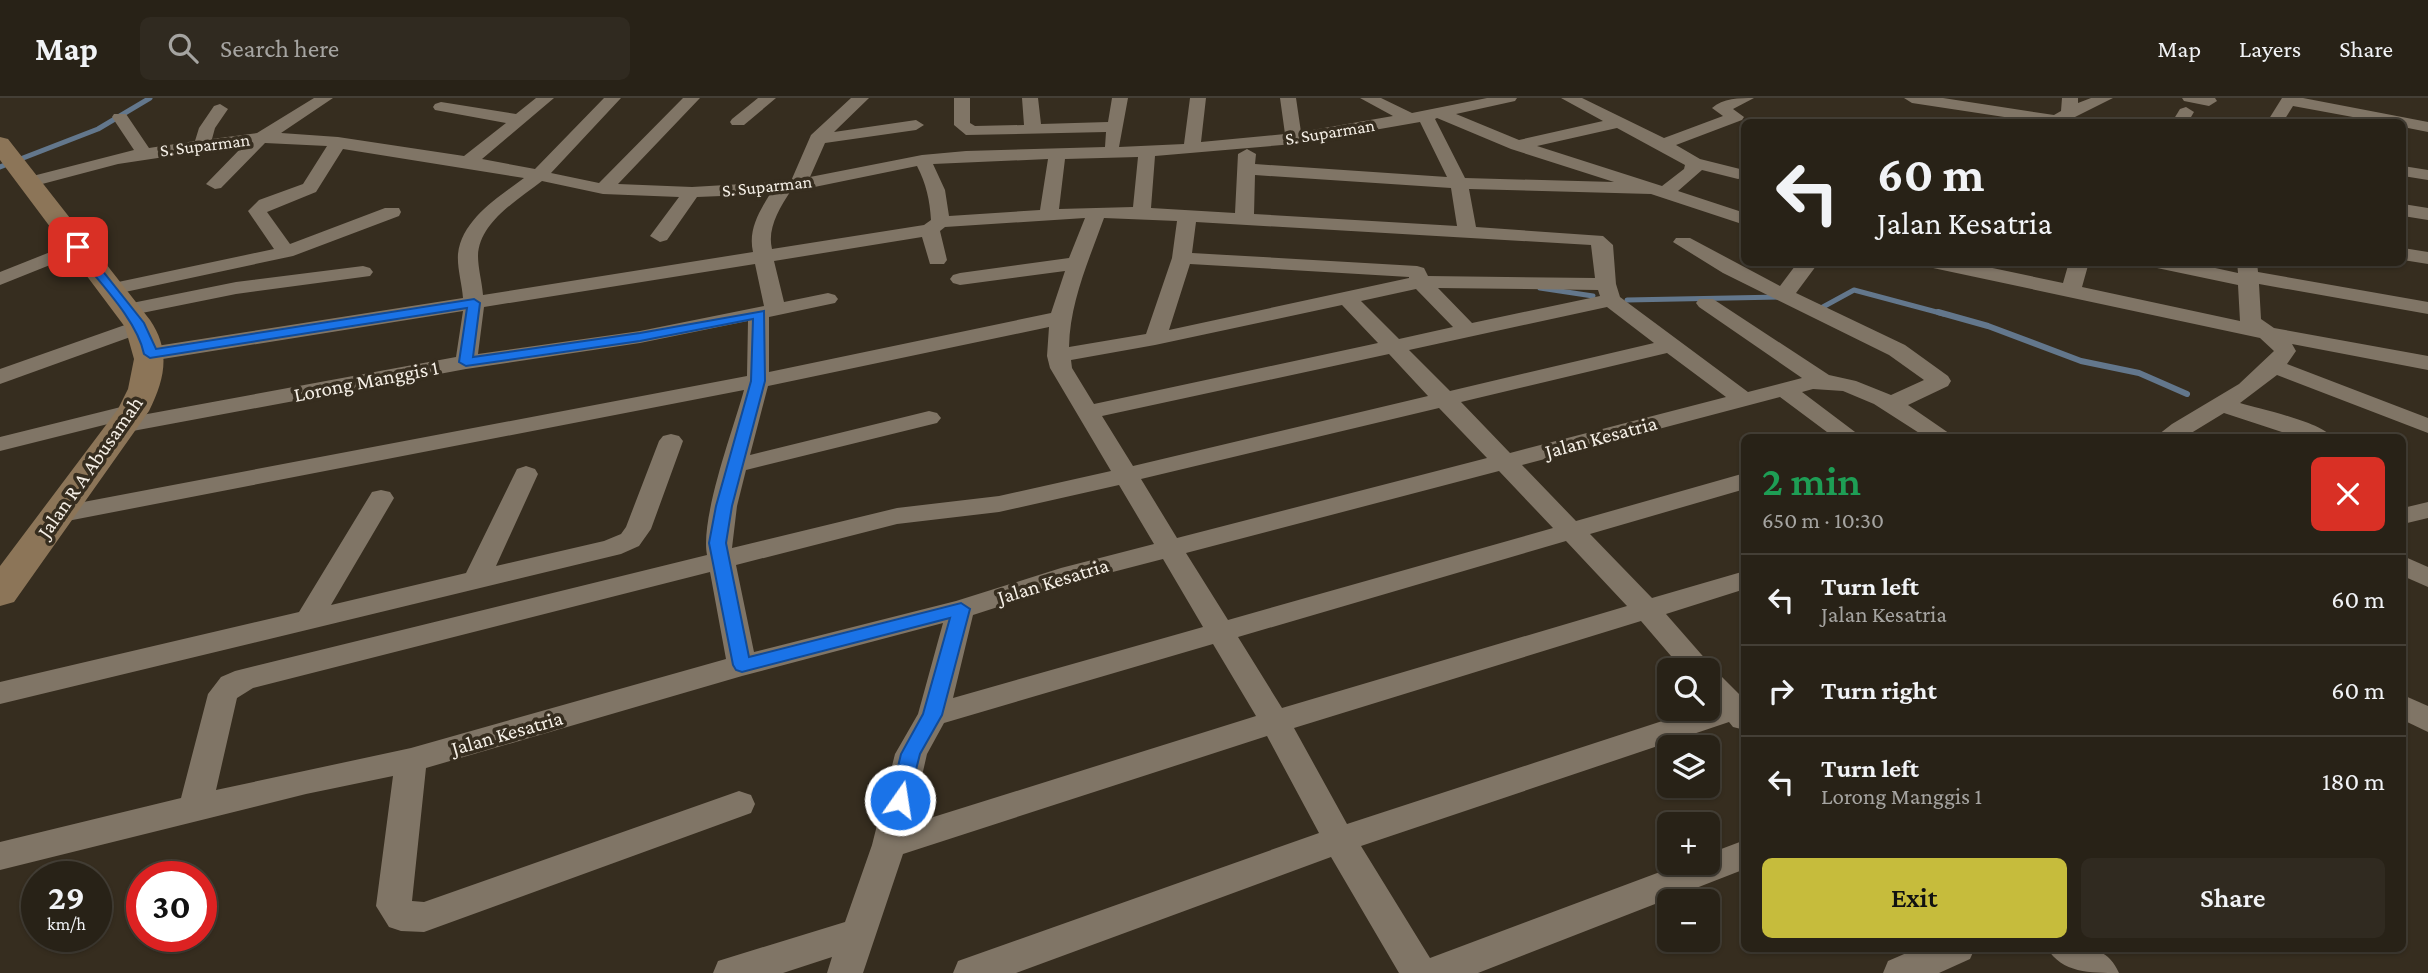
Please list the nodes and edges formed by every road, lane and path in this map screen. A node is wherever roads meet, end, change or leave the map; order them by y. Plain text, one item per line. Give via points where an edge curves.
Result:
1 (325, 98) edge
2 (546, 98) edge
3 (613, 98) edge
4 (692, 98) edge
5 (768, 98) edge
6 (862, 98) edge
7 (962, 98) edge
8 (1030, 98) edge
9 (1104, 98) edge
10 (1120, 98) edge
11 (1198, 98) edge
12 (1288, 98) edge
13 (1368, 98) edge
14 (1509, 98) edge
15 (1569, 98) edge
16 (1746, 98) edge
17 (1912, 98) edge
18 (2105, 98) edge
19 (2289, 99) edge
20 (1482, 100) edge
21 (2209, 101) dead end
22 (1981, 104) edge
23 (2070, 105) edge
24 (441, 107) dead end
25 (220, 109) dead end
26 (2185, 111) edge
27 (1425, 116) junction
28 (120, 117) dead end
29 (2042, 119) edge
30 (2054, 119) edge
31 (2277, 119) edge
32 (2388, 119) edge
33 (520, 120) junction
34 (1117, 121) junction
35 (738, 122) dead end
36 (1617, 123) junction
37 (2406, 123) edge
38 (916, 125) dead end
39 (2428, 127) edge
40 (1033, 129) junction
41 (261, 138) junction
42 (817, 139) junction
43 (1294, 139) junction
44 (338, 142) junction
45 (1344, 142) junction
46 (202, 144) junction
47 (1663, 144) junction
48 (1247, 145) junction
49 (1517, 145) junction
50 (1192, 149) junction
51 (1147, 151) junction
52 (144, 153) junction
53 (1057, 153) junction
54 (1111, 153) junction
55 (922, 160) junction
56 (13, 162) edge
57 (467, 162) junction
58 (1694, 163) junction
59 (1246, 169) junction
60 (2406, 171) edge
61 (1738, 174) dead end
62 (539, 175) junction
63 (2428, 175) edge
64 (1349, 176) junction
65 (1459, 183) junction
66 (215, 184) dead end
67 (790, 187) junction
68 (603, 189) junction
69 (1659, 191) junction
70 (692, 192) junction
71 (1142, 210) dead end
72 (2406, 210) edge
73 (392, 212) dead end
74 (1097, 212) junction
75 (2428, 214) edge
76 (1049, 215) junction
77 (1187, 215) junction
78 (1741, 218) edge
79 (1244, 219) junction
80 (935, 226) junction
81 (1411, 228) junction
82 (1467, 232) junction
83 (660, 236) dead end
84 (1683, 242) dead end
85 (78, 247) junction
86 (286, 252) junction
87 (2406, 254) edge
88 (762, 255) junction
89 (1182, 258) junction
90 (2428, 258) edge
91 (937, 260) dead end
92 (1080, 263) junction
93 (1806, 266) edge
94 (1952, 266) edge
95 (2078, 266) edge
96 (2190, 266) edge
97 (363, 272) dead end
98 (2248, 273) edge
99 (1418, 277) junction
100 (0, 278) edge
101 (960, 279) dead end
102 (2071, 291) junction
103 (1608, 292) junction
104 (1783, 296) junction
105 (1346, 297) junction
106 (828, 299) dead end
107 (474, 303) junction
108 (1706, 303) dead end
109 (2428, 308) edge
110 (767, 312) junction
111 (1061, 318) junction
112 (132, 320) junction
113 (1468, 331) junction
114 (2263, 332) junction
115 (1156, 339) junction
116 (1672, 345) junction
117 (1395, 346) junction
118 (1058, 356) junction
119 (466, 362) junction
120 (2428, 363) edge
121 (2273, 366) junction
122 (0, 377) edge
123 (758, 381) junction
124 (1822, 381) junction
125 (1785, 390) junction
126 (1445, 398) junction
127 (1744, 400) junction
128 (1889, 405) junction
129 (2220, 405) junction
130 (1088, 412) junction
131 (128, 418) junction
132 (929, 418) dead end
133 (2427, 424) edge
134 (1846, 434) edge
135 (1929, 434) edge
136 (2176, 434) edge
137 (2312, 434) edge
138 (671, 441) dead end
139 (0, 444) edge
140 (1506, 462) junction
141 (734, 466) junction
142 (526, 474) dead end
143 (1126, 474) junction
144 (1741, 482) edge
145 (381, 498) dead end
146 (2428, 510) edge
147 (57, 514) junction
148 (2406, 515) edge
149 (1571, 530) junction
150 (1170, 548) junction
151 (721, 561) junction
152 (2406, 567) edge
153 (2428, 578) edge
154 (5, 580) edge
155 (1741, 581) edge
156 (475, 582) junction
157 (961, 609) junction
158 (1647, 610) junction
159 (307, 622) junction
160 (1220, 631) junction
161 (1689, 658) edge
162 (742, 665) junction
163 (1720, 691) edge
164 (0, 693) edge
165 (1741, 712) edge
166 (933, 715) junction
167 (1275, 722) junction
168 (411, 760) junction
169 (739, 804) dead end
170 (195, 808) junction
171 (1339, 840) junction
172 (889, 845) junction
173 (0, 856) edge
174 (1741, 856) edge
175 (857, 934) junction
176 (1948, 952) edge
177 (2071, 952) edge
178 (731, 973) edge
179 (845, 973) edge
180 (971, 973) edge
181 (1419, 973) edge
182 (1435, 973) edge
183 (1901, 973) edge
184 (2101, 973) edge

1 - 41 street
2 - 33 street
3 - 62 street
4 - 68 street
5 - 35 street
6 - 42 street
7 - 40 street via 966,130
8 - 40 street
9 - 34 street
10 - 34 street
11 - 50 street
12 - 43 street
13 - 27 street
14 - 20 street, S. Suparman
15 - 36 street
16 - 47 street via 1720,108 1736,117
17 - 22 street
18 - 23 street
19 - 31 street
19 - 32 street
20 - 27 street, S. Suparman
21 - 26 street
22 - 29 street
23 - 30 street via 2063,118
24 - 33 street
25 - 46 street
27 - 45 street, S. Suparman
27 - 49 street
27 - 65 street
28 - 52 street
33 - 57 street
34 - 40 street
34 - 54 street
36 - 47 street
36 - 49 street
37 - 39 street
38 - 42 street
41 - 44 street, S. Suparman
41 - 46 street, S. Suparman
41 - 66 street
42 - 67 street
43 - 45 street, S. Suparman
43 - 48 street, S. Suparman
44 - 57 street, S. Suparman
44 - 86 street via 310,188 257,211
45 - 64 street
46 - 52 street, S. Suparman
47 - 58 street
48 - 50 street, S. Suparman
48 - 59 street
49 - 69 street
50 - 51 street, S. Suparman
51 - 54 street, S. Suparman
51 - 71 street
52 - 56 street, S. Suparman
53 - 54 street, S. Suparman
53 - 55 street, S. Suparman
53 - 76 street
55 - 67 street, S. Suparman
55 - 80 street via 938,195
56 - 85 street
57 - 62 street, S. Suparman
58 - 61 street
58 - 69 street via 1692,171
59 - 64 street
59 - 79 street
60 - 63 street
62 - 68 street, S. Suparman
62 - 107 street via 491,213 473,235 468,255
64 - 65 street
65 - 69 street
65 - 82 street
67 - 70 street, S. Suparman
67 - 88 street via 762,228
68 - 70 street, S. Suparman
69 - 78 street
70 - 83 street
72 - 75 street
73 - 86 street
74 - 76 street
74 - 77 street
74 - 92 street
76 - 80 street
77 - 79 street
77 - 89 street
79 - 81 street
80 - 88 street
80 - 91 street
81 - 82 street
81 - 99 street
82 - 103 street via 1596,240 1603,245
84 - 104 street
85 - 100 street
85 - 112 street
86 - 112 street
87 - 90 street
88 - 107 street
88 - 110 street
89 - 99 street
89 - 115 street
92 - 101 street
92 - 111 street
93 - 104 street
94 - 102 street
95 - 102 street
96 - 98 street
97 - 112 street via 236,288
98 - 109 street
98 - 114 street via 2250,318
99 - 103 street
99 - 105 street
99 - 113 street
102 - 114 street
103 - 113 street
103 - 116 street
104 - 128 street via 1897,349 1940,380
105 - 115 street
105 - 117 street
106 - 110 street, Lorong Manggis 1
107 - 112 street
107 - 119 street
108 - 124 street
110 - 119 street, Lorong Manggis 1 via 640,337
110 - 123 street
111 - 118 street
111 - 123 street
112 - 122 street
112 - 131 street, Jalan R A Abusamah via 144,390
113 - 117 street
114 - 120 street
114 - 121 street via 2284,346
115 - 118 street
116 - 126 street
116 - 127 street
117 - 126 street
117 - 130 street
118 - 130 street
119 - 131 street, Lorong Manggis 1
121 - 129 street
121 - 133 street
123 - 141 street
123 - 147 street
124 - 125 street, Jalan Kesatria
124 - 128 street, Jalan Kesatria via 1863,390
125 - 127 street, Jalan Kesatria
125 - 134 street
126 - 140 street
126 - 143 street
127 - 140 street, Jalan Kesatria
128 - 135 street, Jalan Kesatria
129 - 136 street
129 - 137 street
130 - 143 street
131 - 139 street, Lorong Manggis 1
131 - 147 street, Jalan R A Abusamah
132 - 141 street
138 - 156 street via 630,540
140 - 149 street
140 - 150 street, Jalan Kesatria
141 - 151 street via 718,543
142 - 156 street
143 - 150 street
143 - 151 street via 999,504 897,516
144 - 149 street
145 - 159 street
146 - 148 street
147 - 154 street, Jalan R A Abusamah
149 - 158 street
149 - 160 street
150 - 157 street, Jalan Kesatria
150 - 160 street
151 - 162 street
151 - 170 street via 239,681 223,694
152 - 153 street
155 - 158 street
156 - 159 street
157 - 162 street, Jalan Kesatria
157 - 166 street
158 - 161 street
158 - 167 street
159 - 164 street
160 - 166 street
160 - 167 street
162 - 168 street, Jalan Kesatria
163 - 165 street
165 - 171 street
166 - 172 street via 911,754
167 - 171 street
167 - 172 street
168 - 169 street via 394,906 408,918 424,917
168 - 170 street, Jalan Kesatria
170 - 173 street, Jalan Kesatria
171 - 180 street
171 - 181 street
172 - 175 street
174 - 182 street
175 - 178 street
175 - 179 street
176 - 183 street
177 - 184 street

